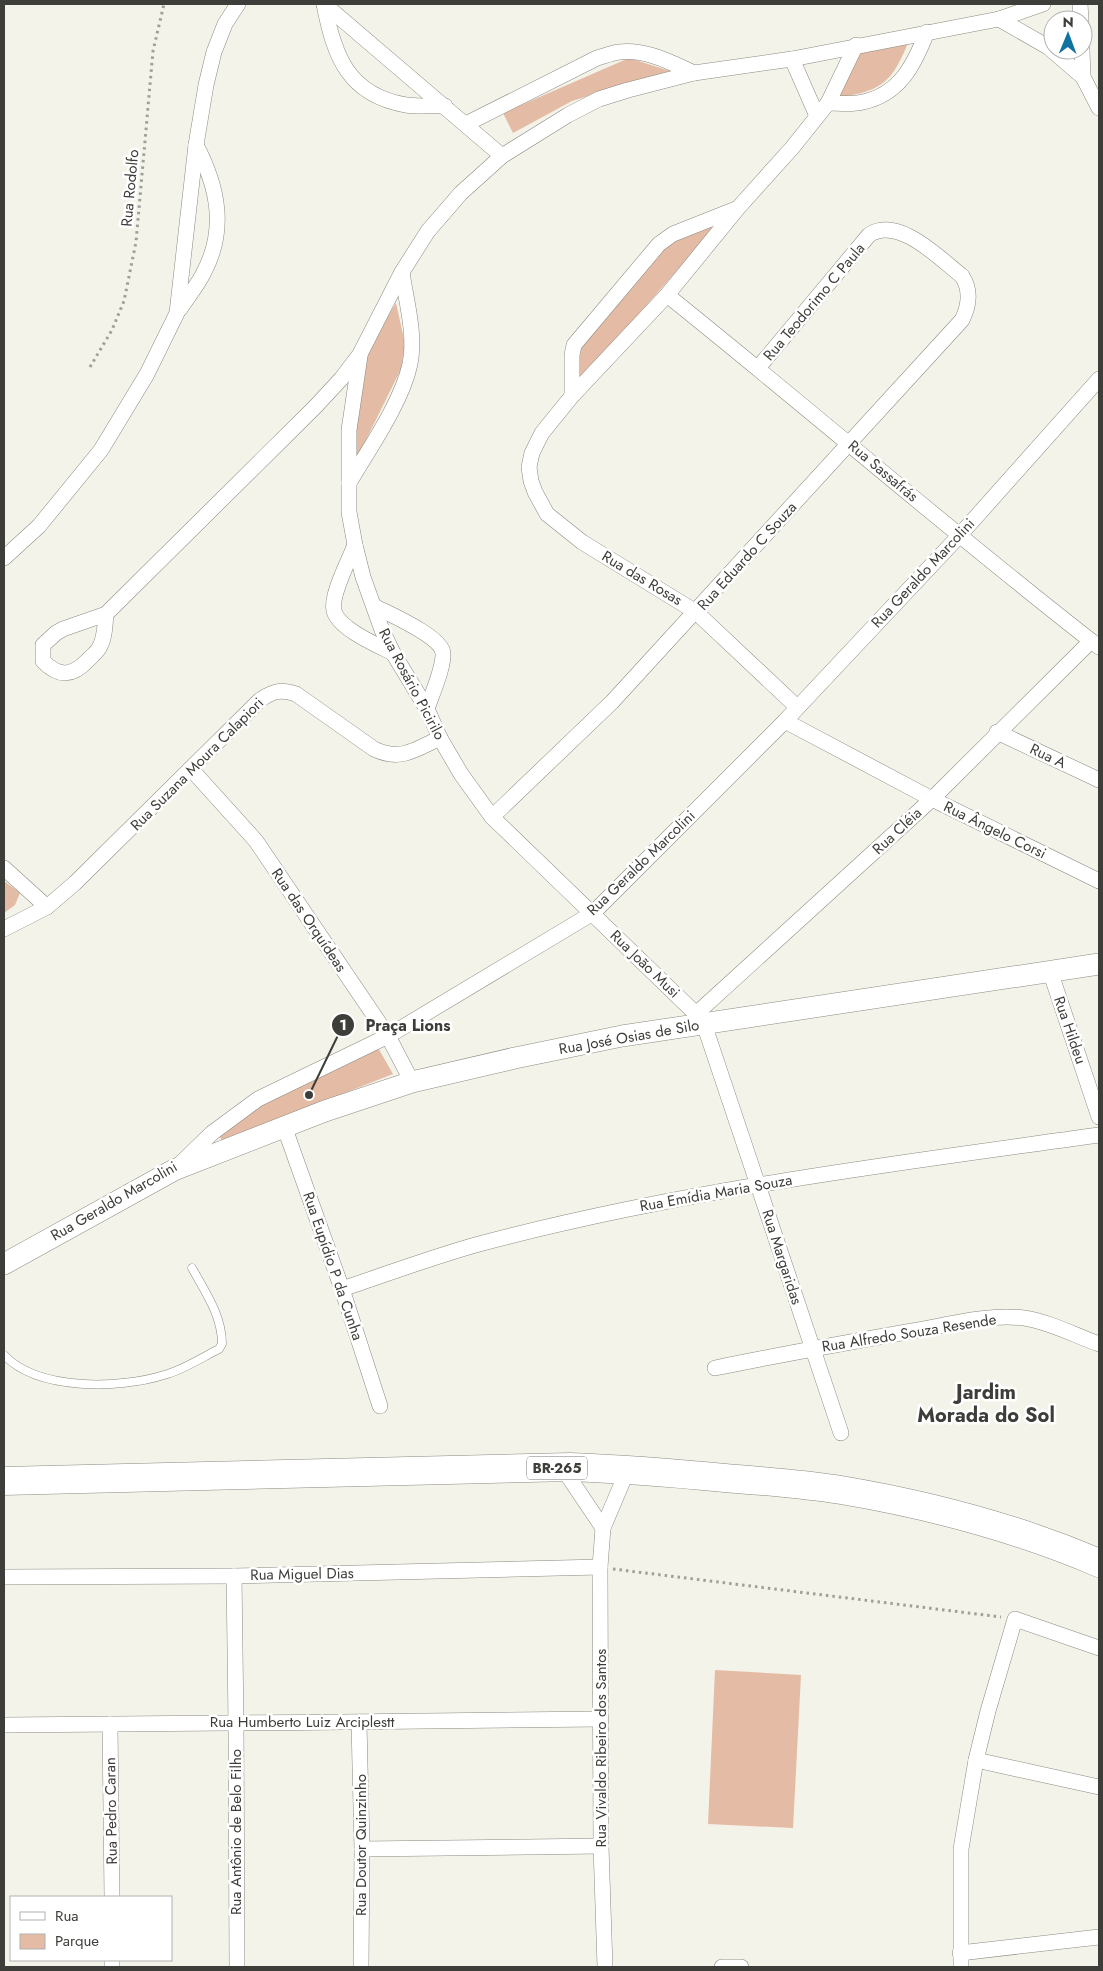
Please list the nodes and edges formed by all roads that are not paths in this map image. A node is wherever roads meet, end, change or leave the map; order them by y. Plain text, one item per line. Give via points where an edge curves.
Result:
1 (238, 4) edge
2 (324, 4) edge
3 (1043, 4) edge
4 (999, 19) junction
5 (927, 32) junction
6 (856, 45) junction
7 (792, 59) junction
8 (1082, 60) edge
9 (694, 73) junction
10 (1082, 77) junction
11 (828, 103) junction
12 (445, 106) junction
13 (1099, 108) edge
14 (817, 116) junction
15 (466, 124) junction
16 (196, 144) junction
17 (502, 156) junction
18 (738, 208) junction
19 (402, 272) junction
20 (962, 276) joint
21 (667, 295) junction
22 (177, 313) junction
23 (360, 354) junction
24 (758, 368) junction
25 (1099, 379) edge
26 (572, 396) junction
27 (850, 444) junction
28 (348, 484) junction
29 (959, 536) junction
30 (355, 545) junction
31 (4, 558) edge
32 (374, 606) junction
33 (696, 612) junction
34 (106, 614) junction
35 (1095, 644) edge
36 (392, 653) junction
37 (797, 707) junction
38 (427, 709) junction
39 (785, 720) junction
40 (997, 732) junction
41 (440, 738) junction
42 (191, 769) junction
43 (1099, 780) edge
44 (932, 798) junction
45 (495, 820) junction
46 (4, 868) edge
47 (1099, 881) edge
48 (47, 907) junction
49 (593, 913) junction
50 (4, 929) edge
51 (1099, 964) edge
52 (1050, 971) junction
53 (700, 1019) junction
54 (388, 1036) junction
55 (412, 1082) junction
56 (1099, 1117) edge
57 (284, 1126) junction
58 (1099, 1135) edge
59 (174, 1170) junction
60 (758, 1185) junction
61 (4, 1264) edge
62 (192, 1268) dead end
63 (342, 1289) junction
64 (1099, 1344) edge
65 (813, 1348) junction
66 (4, 1356) edge
67 (715, 1368) dead end
68 (380, 1406) dead end
69 (841, 1433) dead end
70 (562, 1468) junction
71 (628, 1469) junction
72 (4, 1481) edge
73 (603, 1528) junction
74 (1099, 1563) edge
75 (600, 1568) junction
76 (234, 1576) junction
77 (4, 1577) edge
78 (1099, 1648) edge
79 (600, 1719) junction
80 (236, 1722) junction
81 (359, 1723) junction
82 (110, 1724) junction
83 (4, 1725) edge
84 (976, 1760) junction
85 (1099, 1787) edge
86 (601, 1846) junction
87 (362, 1849) junction
88 (112, 1896) edge
89 (1099, 1938) edge
90 (960, 1960) edge
91 (236, 1967) edge
92 (361, 1967) edge
93 (605, 1967) edge
94 (722, 1967) edge
95 (739, 1967) edge

1 - 16 street via 225,24 214,52
2 - 12 street
2 - 12 street via 339,60 354,80 387,100 408,105
3 - 4 street
4 - 5 street
4 - 10 street via 1048,47
5 - 6 street
5 - 11 street via 908,71 894,89 861,103
6 - 7 street
6 - 11 street, Rua das Rosas
7 - 9 street
7 - 14 street
8 - 10 street
9 - 15 street via 658,56 619,52 597,58
9 - 17 street via 599,99
10 - 13 street
11 - 14 street, Rua das Rosas
12 - 15 street
14 - 18 street, Rua das Rosas
15 - 17 street
16 - 22 street
16 - 22 street via 214,189 218,216 216,243 203,274
17 - 19 street via 461,193 435,223
18 - 21 street, Rua das Rosas
18 - 26 street via 673,234 660,244 574,345
19 - 23 street
19 - 28 street via 412,345 410,363 393,406
20 - 24 street, Rua Teodorimo C Paula via 904,234 876,230
20 - 27 street, Rua Eduardo C Souza via 968,291 962,320
21 - 24 street, Rua Sassafrás
21 - 26 street, Rua das Rosas
22 - 31 street via 147,374 101,450 39,526
23 - 28 street, Rua Rosário Picirilo via 349,430
23 - 34 street via 315,408
24 - 27 street, Rua Sassafrás
25 - 29 street, Rua Geraldo Marcolini
26 - 33 street, Rua das Rosas via 542,433 529,467 530,480 547,514 582,542
27 - 29 street, Rua Sassafrás
27 - 33 street, Rua Eduardo C Souza
28 - 30 street, Rua Rosário Picirilo
29 - 35 street, Rua Sassafrás
29 - 37 street, Rua Geraldo Marcolini
30 - 32 street, Rua Rosário Picirilo
30 - 36 street via 337,591 334,612 349,629
32 - 36 street, Rua Rosário Picirilo
32 - 38 street via 425,633 440,646 442,661
33 - 37 street, Rua das Rosas
33 - 45 street, Rua Eduardo C Souza
34 - 34 street via 56,633 43,645 43,661 57,673 68,673 82,667 100,648
35 - 40 street, Rua Cléia
36 - 38 street, Rua Rosário Picirilo
37 - 39 street, Rua Geraldo Marcolini
38 - 41 street, Rua Rosário Picirilo
39 - 44 street, Rua Ângelo Corsi
39 - 49 street, Rua Geraldo Marcolini
40 - 43 street, Rua A
40 - 44 street, Rua Cléia
41 - 42 street, Rua Suzana Moura Calapiori via 408,753 385,754 306,699 277,690 260,700
41 - 45 street, Rua Rosário Picirilo via 461,774
42 - 48 street, Rua Suzana Moura Calapiori
42 - 54 street, Rua das Orquídeas via 256,841
44 - 47 street, Rua Ângelo Corsi
44 - 53 street, Rua Cléia
45 - 49 street, Rua João Musi
46 - 48 street
48 - 50 street, Rua Suzana Moura Calapiori
49 - 53 street, Rua João Musi
49 - 54 street, Rua Geraldo Marcolini
51 - 52 street, Rua José Osias de Silo
52 - 53 street, Rua José Osias de Silo
52 - 56 street, Rua Hildeu
53 - 55 street, Rua José Osias de Silo
53 - 60 street, Rua Margaridas
54 - 55 street, Rua das Orquídeas
54 - 59 street, Rua Geraldo Marcolini via 258,1099 212,1133
55 - 57 street, Rua José Osias de Silo
57 - 59 street, Rua José Osias de Silo
57 - 63 street, Rua Eupídio P da Cunha
58 - 60 street, Rua Emídia Maria Souza
59 - 61 street, Rua Geraldo Marcolini
60 - 63 street, Rua Emídia Maria Souza via 614,1212 477,1245
60 - 65 street, Rua Margaridas
62 - 66 lane via 217,1315 222,1344 219,1349 166,1375 132,1384 93,1385 26,1372
63 - 68 street, Rua Eupídio P da Cunha
64 - 65 street, Rua Alfredo Souza Resende via 1038,1322 1004,1318
65 - 67 street, Rua Alfredo Souza Resende
65 - 69 street, Rua Margaridas
70 - 71 highway, BR-265
70 - 72 highway, BR-265
70 - 73 street
71 - 73 street, Rua Vivaldo Ribeiro dos Santos
71 - 74 highway, BR-265 via 820,1488 886,1499 973,1518 1054,1544
73 - 75 street, Rua Vivaldo Ribeiro dos Santos
75 - 76 street, Rua Miguel Dias
75 - 79 street, Rua Vivaldo Ribeiro dos Santos
76 - 77 street, Rua Miguel Dias
76 - 80 street, Rua Antônio de Belo Filho
78 - 84 street via 1015,1619
79 - 81 street, Rua Humberto Luiz Arciplestt
79 - 86 street, Rua Vivaldo Ribeiro dos Santos
80 - 81 street, Rua Humberto Luiz Arciplestt
80 - 82 street, Rua Humberto Luiz Arciplestt
80 - 91 street, Rua Antônio de Belo Filho
81 - 87 street, Rua Doutor Quinzinho
82 - 83 street, Rua Humberto Luiz Arciplestt
82 - 88 street, Rua Pedro Caran
84 - 85 street
84 - 90 street via 961,1849
86 - 87 street
86 - 93 street, Rua Vivaldo Ribeiro dos Santos
87 - 92 street, Rua Doutor Quinzinho
89 - 90 street
94 - 95 street

